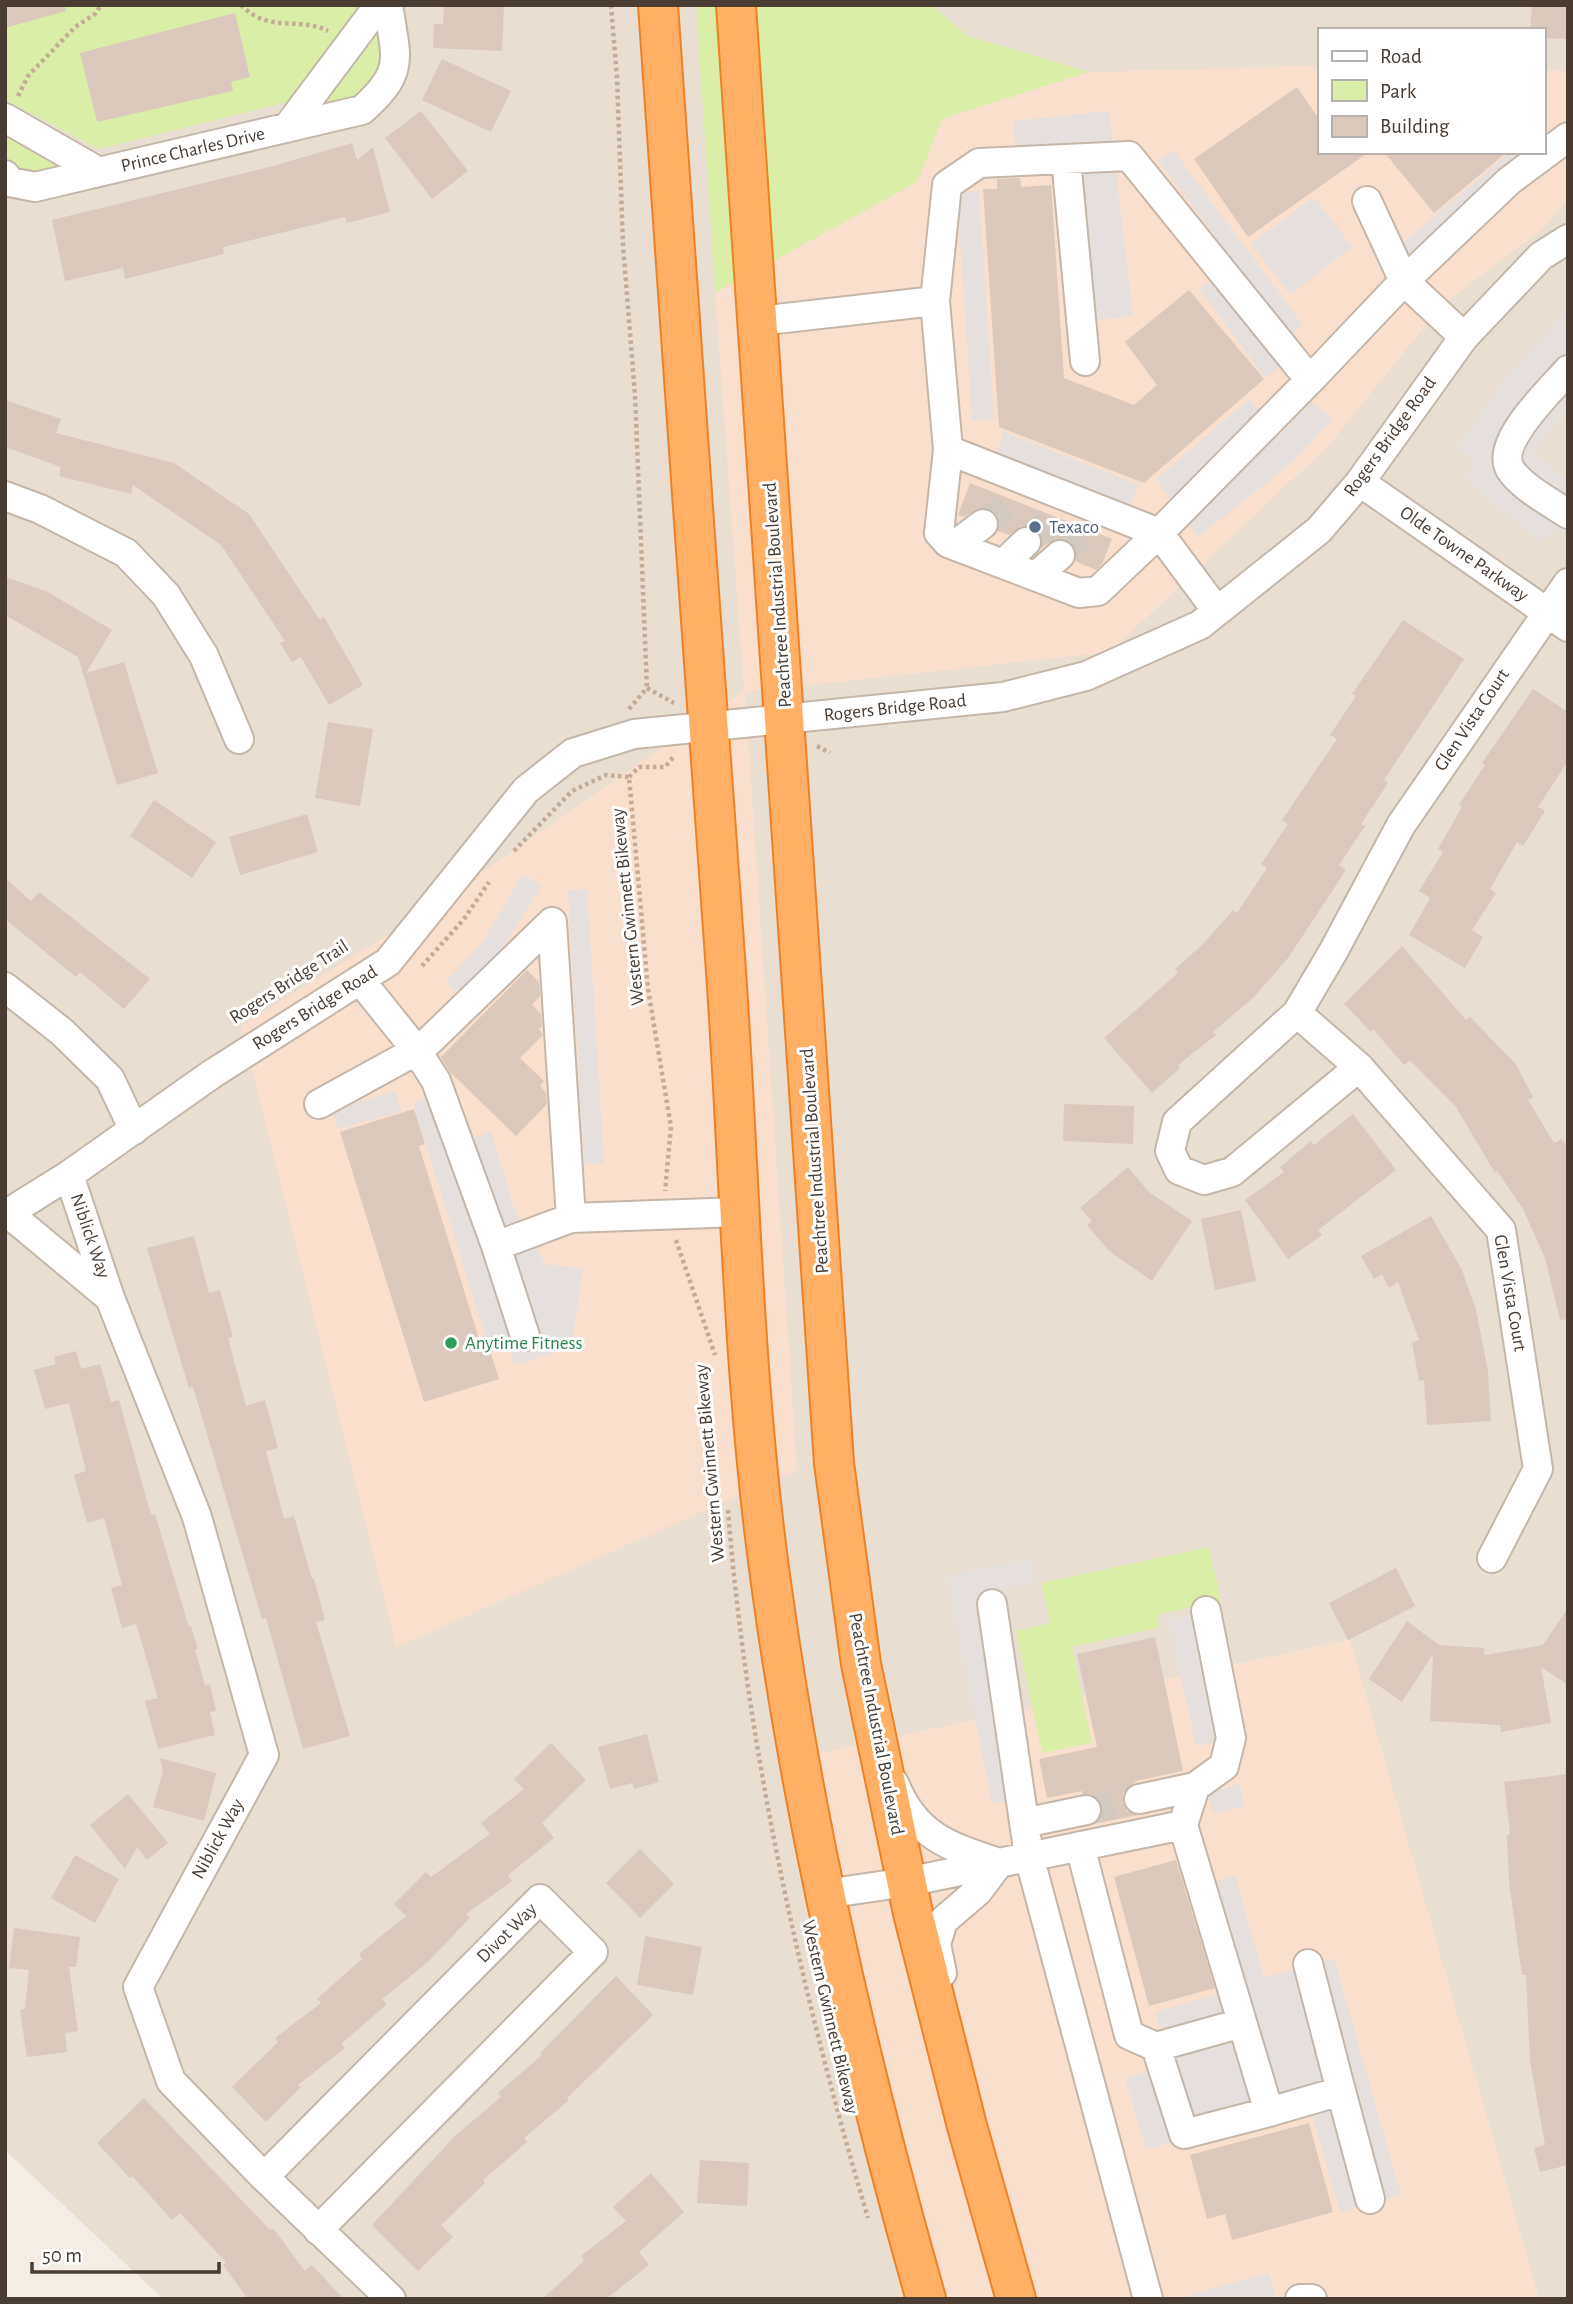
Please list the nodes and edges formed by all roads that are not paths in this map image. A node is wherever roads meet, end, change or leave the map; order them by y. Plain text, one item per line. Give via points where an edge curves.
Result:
1 (379, 5) edge
2 (388, 5) edge
3 (658, 5) edge
4 (736, 5) edge
5 (6, 119) edge
6 (287, 128) junction
7 (1568, 137) edge
8 (1066, 159) junction
9 (99, 172) junction
10 (5, 175) edge
11 (1367, 201) dead end
12 (1568, 239) edge
13 (1404, 281) junction
14 (935, 301) junction
15 (759, 321) junction
16 (1464, 337) junction
17 (1085, 361) dead end
18 (1568, 370) edge
19 (1310, 380) junction
20 (948, 450) junction
21 (1360, 482) junction
22 (5, 496) edge
23 (1568, 514) edge
24 (983, 524) tunnel mouth
25 (1159, 533) junction
26 (1026, 542) tunnel mouth
27 (955, 545) junction
28 (1060, 555) tunnel mouth
29 (1003, 564) junction
30 (1036, 576) junction
31 (1568, 583) edge
32 (1217, 611) junction
33 (1557, 620) edge
34 (786, 717) junction
35 (709, 728) junction
36 (239, 739) dead end
37 (360, 980) junction
38 (5, 987) edge
39 (1297, 1013) junction
40 (417, 1051) junction
41 (1359, 1067) junction
42 (320, 1104) dead end
43 (134, 1130) junction
44 (69, 1175) junction
45 (740, 1212) junction
46 (7, 1214) edge
47 (571, 1218) junction
48 (496, 1246) junction
49 (110, 1298) junction
50 (525, 1336) dead end
51 (1492, 1558) dead end
52 (992, 1604) dead end
53 (1206, 1611) dead end
54 (878, 1747) junction
55 (1195, 1787) junction
56 (1139, 1799) tunnel mouth
57 (1086, 1810) tunnel mouth
58 (1024, 1823) junction
59 (1183, 1825) junction
60 (1080, 1846) junction
61 (1029, 1856) junction
62 (999, 1863) junction
63 (907, 1882) junction
64 (825, 1894) junction
65 (1308, 1964) dead end
66 (1242, 2023) junction
67 (1156, 2048) junction
68 (1341, 2091) junction
69 (1269, 2112) junction
70 (264, 2177) junction
71 (1370, 2199) dead end
72 (995, 2226) junction
73 (317, 2230) junction
74 (391, 2299) edge
75 (926, 2299) edge
76 (1016, 2299) edge
77 (1148, 2299) edge
78 (1300, 2299) edge
79 (1312, 2299) edge

1 - 6 street, Prince Charles Drive
2 - 6 street, Prince Charles Drive via 397,65 384,90 362,110
3 - 35 highway
4 - 15 highway, Peachtree Industrial Boulevard
5 - 9 street, Prince Charles Drive
6 - 9 street, Prince Charles Drive
7 - 13 street via 1509,181
8 - 14 street via 979,163 947,185
8 - 17 street
8 - 19 street via 1129,156
9 - 10 street, Prince Charles Drive via 35,187 10,182
11 - 13 street
12 - 16 street, Rogers Bridge Road via 1541,256
13 - 16 street
13 - 19 street
14 - 15 street
14 - 20 street
15 - 34 highway, Peachtree Industrial Boulevard
16 - 21 street, Rogers Bridge Road
18 - 23 street via 1510,439 1506,456 1511,470
19 - 25 street
20 - 25 street via 1066,509 1098,521
20 - 27 street via 939,533
21 - 32 street, Rogers Bridge Road via 1319,530
21 - 33 street, Olde Towne Parkway
22 - 36 street via 126,553 166,595 204,656
24 - 27 street
25 - 30 street via 1098,591 1079,593
25 - 32 street
26 - 29 street
27 - 29 street
28 - 30 street
29 - 30 street
31 - 33 street, Glen Vista Court
32 - 34 street, Rogers Bridge Road via 1200,625 1086,676 1003,697
33 - 39 street, Glen Vista Court via 1401,825
34 - 35 street, Rogers Bridge Road
34 - 54 highway, Peachtree Industrial Boulevard via 834,1463 861,1664
35 - 37 street, Rogers Bridge Road via 634,734 573,753 526,790 388,962
35 - 45 highway
37 - 40 street
37 - 43 street, Rogers Bridge Road via 212,1074
38 - 43 street via 62,1032 110,1079
39 - 41 street, Glen Vista Court
39 - 41 street, Glen Vista Court via 1177,1122 1170,1151 1179,1170 1204,1181 1232,1172
40 - 42 street
40 - 47 street via 552,922
40 - 48 street via 436,1082
41 - 51 street, Glen Vista Court via 1501,1230 1538,1469
43 - 44 street, Rogers Bridge Road
44 - 46 street, Rogers Bridge Road
44 - 49 street, Niblick Way
45 - 47 street
45 - 64 highway via 771,1581
46 - 49 street, Niblick Way
47 - 48 street
48 - 50 street
49 - 70 street, Niblick Way via 197,1517 264,1755 138,1987 171,2081
52 - 58 street
53 - 55 street via 1231,1738 1224,1766
54 - 62 street via 920,1828 962,1851
54 - 63 highway, Peachtree Industrial Boulevard
55 - 56 street
55 - 59 street
57 - 58 street
58 - 61 street
59 - 60 street
59 - 66 street
60 - 61 street
60 - 67 street via 1129,2035
61 - 62 street
61 - 77 street
62 - 63 street
62 - 72 street via 978,1891 943,1921 936,1944 985,2156
63 - 64 street
63 - 72 highway, Peachtree Industrial Boulevard
64 - 75 highway
65 - 68 street
66 - 67 street
66 - 69 street
67 - 69 street via 1184,2134
68 - 69 street
68 - 71 street
70 - 73 street, Niblick Way
70 - 73 street, Divot Way via 541,1899 593,1952
72 - 76 highway, Peachtree Industrial Boulevard
73 - 74 street, Niblick Way
78 - 79 street

